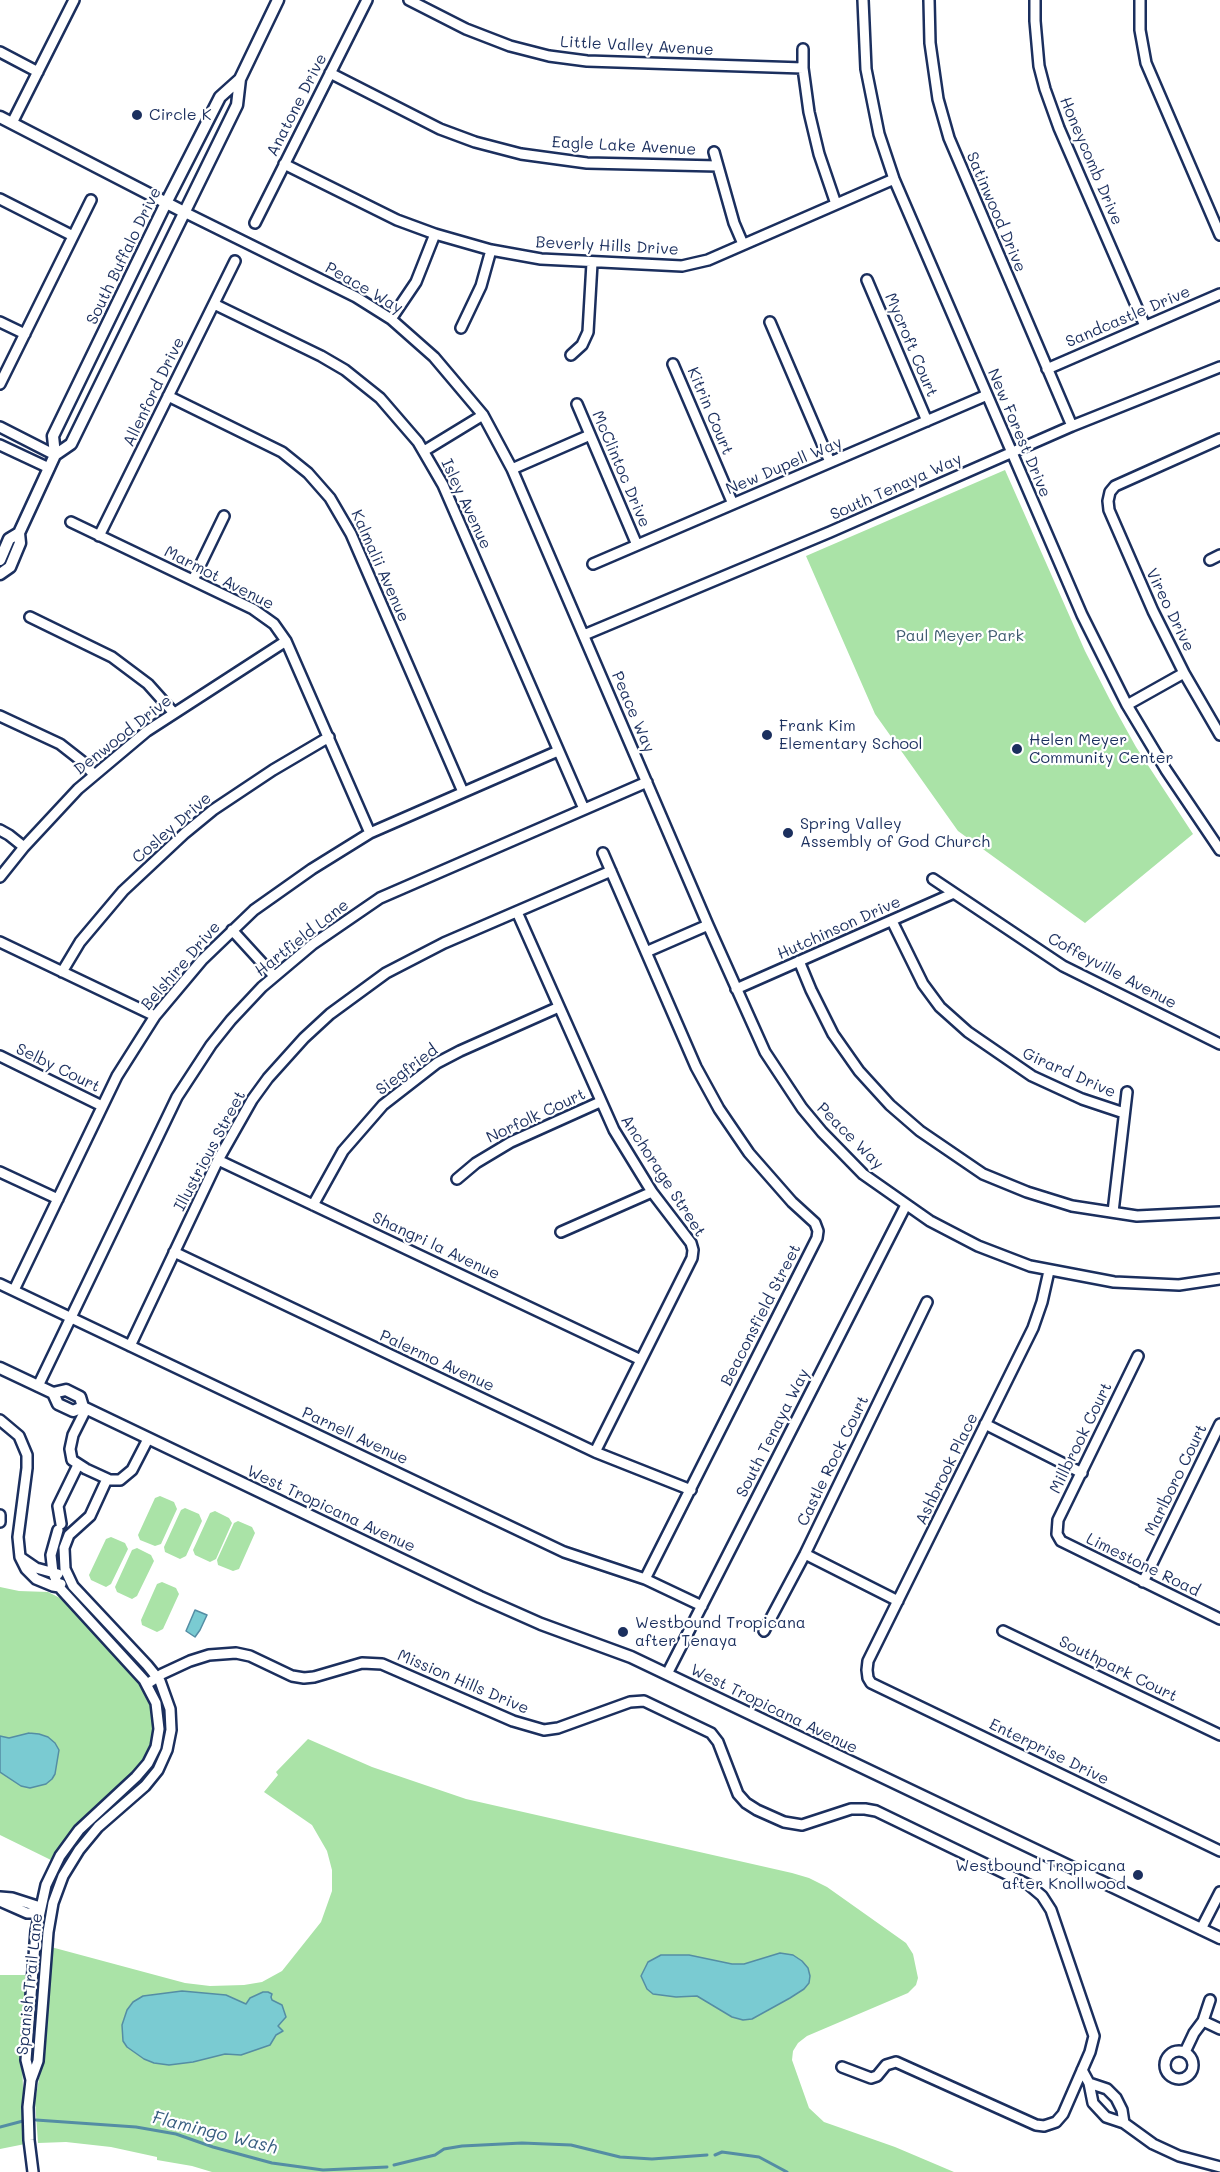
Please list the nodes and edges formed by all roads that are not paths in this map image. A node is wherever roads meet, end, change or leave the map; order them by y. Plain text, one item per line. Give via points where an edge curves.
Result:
1 (74, 0) edge
2 (278, 0) edge
3 (367, 0) edge
4 (410, 0) edge
5 (863, 0) edge
6 (929, 0) edge
7 (1035, 0) edge
8 (1140, 0) edge
9 (803, 49) dead end
10 (0, 52) edge
11 (803, 68) junction
12 (38, 72) junction
13 (330, 73) junction
14 (240, 79) junction
15 (0, 117) edge
16 (12, 123) junction
17 (714, 152) dead end
18 (284, 164) junction
19 (717, 166) junction
20 (894, 180) junction
21 (0, 199) edge
22 (91, 200) dead end
23 (166, 202) junction
24 (836, 204) junction
25 (184, 212) junction
26 (255, 223) dead end
27 (435, 234) junction
28 (1220, 235) edge
29 (73, 236) junction
30 (743, 244) junction
31 (491, 250) junction
32 (235, 261) dead end
33 (592, 263) junction
34 (867, 280) dead end
35 (1220, 294) edge
36 (214, 304) junction
37 (391, 319) junction
38 (0, 322) edge
39 (770, 322) dead end
40 (1145, 326) junction
41 (461, 328) dead end
42 (25, 334) junction
43 (571, 355) dead end
44 (673, 364) dead end
45 (1220, 367) edge
46 (1047, 369) junction
47 (0, 384) edge
48 (987, 395) junction
49 (168, 396) junction
50 (577, 404) dead end
51 (483, 414) junction
52 (927, 421) junction
53 (1072, 426) junction
54 (0, 427) edge
55 (590, 435) junction
56 (1220, 439) edge
57 (0, 444) edge
58 (424, 452) junction
59 (1011, 453) junction
60 (55, 454) junction
61 (830, 462) junction
62 (49, 468) junction
63 (512, 469) junction
64 (733, 504) junction
65 (224, 516) dead end
66 (70, 522) dead end
67 (19, 533) junction
68 (99, 536) junction
69 (637, 545) junction
70 (1220, 555) edge
71 (0, 560) edge
72 (1210, 560) dead end
73 (593, 564) dead end
74 (0, 567) edge
75 (0, 574) edge
76 (193, 580) junction
77 (30, 617) dead end
78 (584, 635) junction
79 (286, 641) junction
80 (1184, 673) junction
81 (1127, 705) junction
82 (173, 712) junction
83 (0, 716) edge
84 (1220, 735) edge
85 (329, 737) junction
86 (558, 751) junction
87 (94, 775) junction
88 (646, 783) junction
89 (463, 792) junction
90 (584, 809) junction
91 (0, 830) edge
92 (370, 833) junction
93 (24, 847) junction
94 (1220, 850) edge
95 (603, 853) dead end
96 (611, 871) junction
97 (0, 877) edge
98 (933, 879) dead end
99 (954, 893) junction
100 (517, 912) junction
101 (892, 921) junction
102 (708, 925) junction
103 (232, 930) junction
104 (0, 942) edge
105 (646, 952) junction
106 (799, 962) junction
107 (62, 972) junction
108 (274, 976) junction
109 (736, 989) junction
110 (559, 1007) junction
111 (155, 1016) junction
112 (1220, 1044) edge
113 (0, 1056) edge
114 (1126, 1092) dead end
115 (600, 1102) junction
116 (102, 1106) junction
117 (1124, 1113) junction
118 (218, 1160) junction
119 (0, 1172) edge
120 (457, 1179) dead end
121 (652, 1192) junction
122 (58, 1199) junction
123 (313, 1205) junction
124 (906, 1205) junction
125 (1113, 1212) junction
126 (1220, 1212) edge
127 (561, 1232) dead end
128 (174, 1252) junction
129 (1049, 1271) junction
130 (1220, 1279) edge
131 (0, 1284) edge
132 (14, 1290) junction
133 (927, 1302) dead end
134 (70, 1317) junction
135 (130, 1346) junction
136 (1138, 1356) dead end
137 (641, 1360) junction
138 (0, 1368) edge
139 (38, 1386) junction
140 (84, 1408) junction
141 (0, 1420) edge
142 (986, 1424) junction
143 (1220, 1424) edge
144 (148, 1439) junction
145 (595, 1452) junction
146 (78, 1465) junction
147 (1082, 1473) junction
148 (107, 1479) junction
149 (691, 1490) junction
150 (0, 1515) edge
151 (0, 1522) edge
152 (1057, 1534) joint
153 (805, 1554) junction
154 (20, 1557) junction
155 (53, 1572) junction
156 (67, 1575) junction
157 (645, 1579) junction
158 (1143, 1582) junction
159 (59, 1587) junction
160 (898, 1600) junction
161 (702, 1606) junction
162 (1220, 1619) edge
163 (1003, 1630) dead end
164 (764, 1631) dead end
165 (667, 1674) junction
166 (157, 1677) junction
167 (868, 1678) joint
168 (147, 1684) junction
169 (1220, 1735) edge
170 (1220, 1851) edge
171 (1220, 1892) edge
172 (0, 1897) edge
173 (0, 1901) edge
174 (40, 1907) junction
175 (1202, 1929) junction
176 (1220, 1938) edge
177 (1210, 2000) dead end
178 (1203, 2021) junction
179 (1220, 2029) edge
180 (1185, 2052) dead end
181 (842, 2067) dead end
182 (1082, 2070) junction
183 (31, 2080) junction
184 (1089, 2083) junction
185 (1124, 2123) junction
186 (1220, 2167) edge
187 (33, 2172) edge

1 - 12 street
2 - 14 main road, South Buffalo Drive
3 - 13 street, Anatone Drive
4 - 11 street, Little Valley Avenue via 466,29 549,56 587,61
5 - 20 street, New Forest Drive via 866,69 879,134
6 - 46 street, Satinwood Drive via 933,65 949,138
7 - 40 street, Honeycomb Drive via 1038,55 1045,89
8 - 28 street via 1146,63
9 - 11 street
10 - 12 street
11 - 24 street via 819,154
12 - 16 street
13 - 18 street, Anatone Drive
13 - 19 street, Eagle Lake Avenue via 440,129 521,154 587,163
14 - 23 main road, South Buffalo Drive via 220,97
14 - 25 main road, South Buffalo Drive via 237,105
15 - 16 main road, Peace Way
16 - 23 main road, Peace Way
17 - 19 street
18 - 26 street, Anatone Drive
18 - 27 street, Beverly Hills Drive via 397,220
19 - 30 street
20 - 24 street, Beverly Hills Drive
20 - 48 street, New Forest Drive
21 - 29 street
22 - 29 street
23 - 25 main road, Peace Way
23 - 60 main road, South Buffalo Drive via 53,436
24 - 30 street, Beverly Hills Drive
25 - 37 street, Peace Way via 356,297
25 - 60 main road, South Buffalo Drive via 71,444
27 - 31 street, Beverly Hills Drive
27 - 37 street via 416,282
29 - 42 street
30 - 33 street, Beverly Hills Drive via 708,260 682,266
31 - 33 street, Beverly Hills Drive via 541,260
31 - 41 street via 481,286
32 - 36 street, Allenford Drive
33 - 43 street via 588,332
34 - 52 street, Mycroft Court
35 - 40 street, Sandcastle Drive
36 - 49 street, Allenford Drive
36 - 58 street, Isley Avenue via 321,356 357,379 390,408
37 - 51 street, Peace Way via 434,357
38 - 42 street
39 - 61 street
40 - 46 street, Sandcastle Drive
42 - 47 street
44 - 64 street, Kitrin Court
45 - 53 street, South Tenaya Way
46 - 53 street, Satinwood Drive
48 - 52 street, New Dupell Way
48 - 59 street, New Forest Drive
49 - 68 street, Allenford Drive
49 - 89 street, Kalmalii Avenue via 282,452 308,472 330,498 351,534
50 - 55 street, McClintoc Drive
51 - 58 street
51 - 63 street, Peace Way
52 - 61 street, New Dupell Way
53 - 59 street, South Tenaya Way
54 - 60 street
55 - 63 street
55 - 69 street, McClintoc Drive
56 - 80 street, Vireo Drive via 1115,486 1108,501 1153,611
57 - 62 street
58 - 86 street, Isley Avenue via 443,485
59 - 78 street, South Tenaya Way
59 - 81 street, New Forest Drive via 1082,615
60 - 62 main road, South Buffalo Drive
61 - 64 street, New Dupell Way
62 - 67 main road, South Buffalo Drive
63 - 78 street, Peace Way
64 - 69 street, New Dupell Way
65 - 76 street
66 - 68 street, Marmot Avenue
67 - 71 main road, South Buffalo Drive via 9,539
67 - 75 main road, South Buffalo Drive via 20,543 10,567
68 - 76 street, Marmot Avenue
69 - 73 street, New Dupell Way
70 - 72 street
74 - 75 main road, South Buffalo Drive
76 - 79 street, Marmot Avenue via 261,614
77 - 82 street via 112,657 148,684
78 - 88 street, Peace Way
79 - 82 street, Denwood Drive
79 - 85 street, Marmot Avenue
80 - 81 street
80 - 84 street, Vireo Drive
81 - 94 street, New Forest Drive
82 - 87 street, Denwood Drive
83 - 87 street via 60,744
85 - 92 street, Marmot Avenue
85 - 107 street, Cosley Drive via 213,810 185,833 123,891 80,942
86 - 89 street, Belshire Drive
86 - 90 street, Isley Avenue
87 - 93 street, Denwood Drive
88 - 90 street, Hartfield Lane
88 - 102 street, Peace Way
89 - 92 street, Belshire Drive
90 - 108 street, Hartfield Lane via 380,898
91 - 93 street
92 - 103 street, Belshire Drive via 254,910
93 - 97 street, Denwood Drive
95 - 96 street, Beaconsfield Street
96 - 100 street, Illustrious Street
96 - 105 street, Beaconsfield Street
98 - 99 street, Coffeyville Avenue
99 - 101 street, Hutchinson Drive
99 - 112 street, Coffeyville Avenue via 1063,966
100 - 110 street, Anchorage Street
100 - 118 street, Illustrious Street via 386,973 330,1014 268,1078
101 - 106 street, Hutchinson Drive
101 - 117 street, Girard Drive via 923,984 940,1007 968,1032 1032,1076
102 - 105 street
102 - 109 street, Peace Way
103 - 108 street
103 - 111 street, Belshire Drive
104 - 107 street
105 - 149 street, Beaconsfield Street via 696,1067 719,1109 750,1153 815,1223 818,1232
106 - 109 street, Hutchinson Drive
106 - 125 street via 833,1034 859,1071 920,1131 983,1173 1027,1192 1072,1206
107 - 111 street
108 - 134 street, Hartfield Lane via 218,1036 177,1097
109 - 124 street, Peace Way via 765,1052 802,1108 863,1174
110 - 115 street, Anchorage Street
110 - 123 street, Siegfried via 437,1063 383,1105 343,1151
111 - 116 street, Belshire Drive
113 - 116 street, Selby Court
114 - 117 street
115 - 120 street, Norfolk Court via 511,1142
115 - 121 street, Anchorage Street
116 - 122 street, Belshire Drive
117 - 125 street
118 - 123 street, Shangri la Avenue
118 - 128 street, Illustrious Street
119 - 122 street
121 - 127 street
121 - 137 street, Anchorage Street via 693,1250
122 - 132 street, Belshire Drive
123 - 137 street, Shangri la Avenue
124 - 129 street, Peace Way via 978,1246
124 - 161 street, South Tenaya Way
125 - 126 street via 1137,1216
128 - 135 street, Illustrious Street
128 - 145 street, Palermo Avenue
129 - 130 street, Peace Way via 1114,1282 1179,1285
129 - 142 street, Ashbrook Place via 1033,1328
131 - 132 street, Parnell Avenue
132 - 134 street, Parnell Avenue
133 - 153 street, Castle Rock Court
134 - 135 street, Parnell Avenue
134 - 139 street, Hartfield Lane
135 - 157 street, Parnell Avenue via 564,1552
136 - 147 street, Millbrook Court
137 - 145 street, Anchorage Street
138 - 139 main road, West Tropicana Avenue
139 - 140 main road, West Tropicana Avenue via 53,1393 58,1404 73,1411
140 - 144 main road, West Tropicana Avenue
140 - 146 street via 70,1445 71,1457
141 - 154 street via 19,1436 27,1455 18,1537
142 - 147 street
142 - 160 street, Ashbrook Place
143 - 158 street, Marlboro Court
144 - 148 street via 132,1470 120,1480
144 - 165 main road, West Tropicana Avenue via 480,1597
145 - 149 street, Palermo Avenue
146 - 148 street
146 - 155 street, Spanish Trail Lane via 58,1506 59,1527 51,1555
147 - 152 street, Millbrook Court via 1058,1520
148 - 156 street via 90,1516 71,1531 66,1541 63,1555
149 - 157 street, Beaconsfield Street
150 - 151 street
152 - 158 street, Limestone Road via 1061,1541
153 - 160 street
153 - 164 street, Castle Rock Court
154 - 155 street via 36,1568
154 - 159 street via 36,1578
155 - 156 street
155 - 159 street, Spanish Trail Lane
156 - 159 street
156 - 166 street, Spanish Trail Lane
157 - 161 street, Parnell Avenue
158 - 162 street, Limestone Road
159 - 168 street, Spanish Trail Lane
160 - 167 street, Ashbrook Place via 868,1661
161 - 165 street, South Tenaya Way
163 - 169 street, Southpark Court
165 - 175 main road, West Tropicana Avenue
166 - 168 street, Mission Hills Drive
166 - 182 street, Mission Hills Drive via 190,1661 229,1653 250,1656 304,1678 376,1663 544,1730 630,1702 649,1702 711,1733 738,1794 757,1810 796,1824 813,1823 851,1809 876,1811 1038,1892 1051,1911 1092,2029 1092,2048
166 - 183 street, Spanish Trail Lane via 170,1709 167,1750 152,1778 83,1844 58,1889 48,1932 38,2061
167 - 170 street, Enterprise Drive via 871,1683
168 - 174 street, Spanish Trail Lane via 159,1720 152,1755 136,1777 90,1818 69,1843 52,1870
171 - 175 street
172 - 174 street
173 - 174 street via 27,1914
174 - 183 street, Spanish Trail Lane via 26,2060
175 - 176 main road, West Tropicana Avenue
177 - 178 street
178 - 179 street
178 - 180 street
181 - 182 street, Mission Hills Drive via 871,2079 889,2063 899,2063 1044,2126 1060,2118
182 - 184 street
183 - 187 street, Spanish Trail Lane via 29,2140
184 - 185 street via 1107,2089 1116,2098
184 - 185 street via 1090,2097 1097,2109
185 - 186 street via 1166,2150

